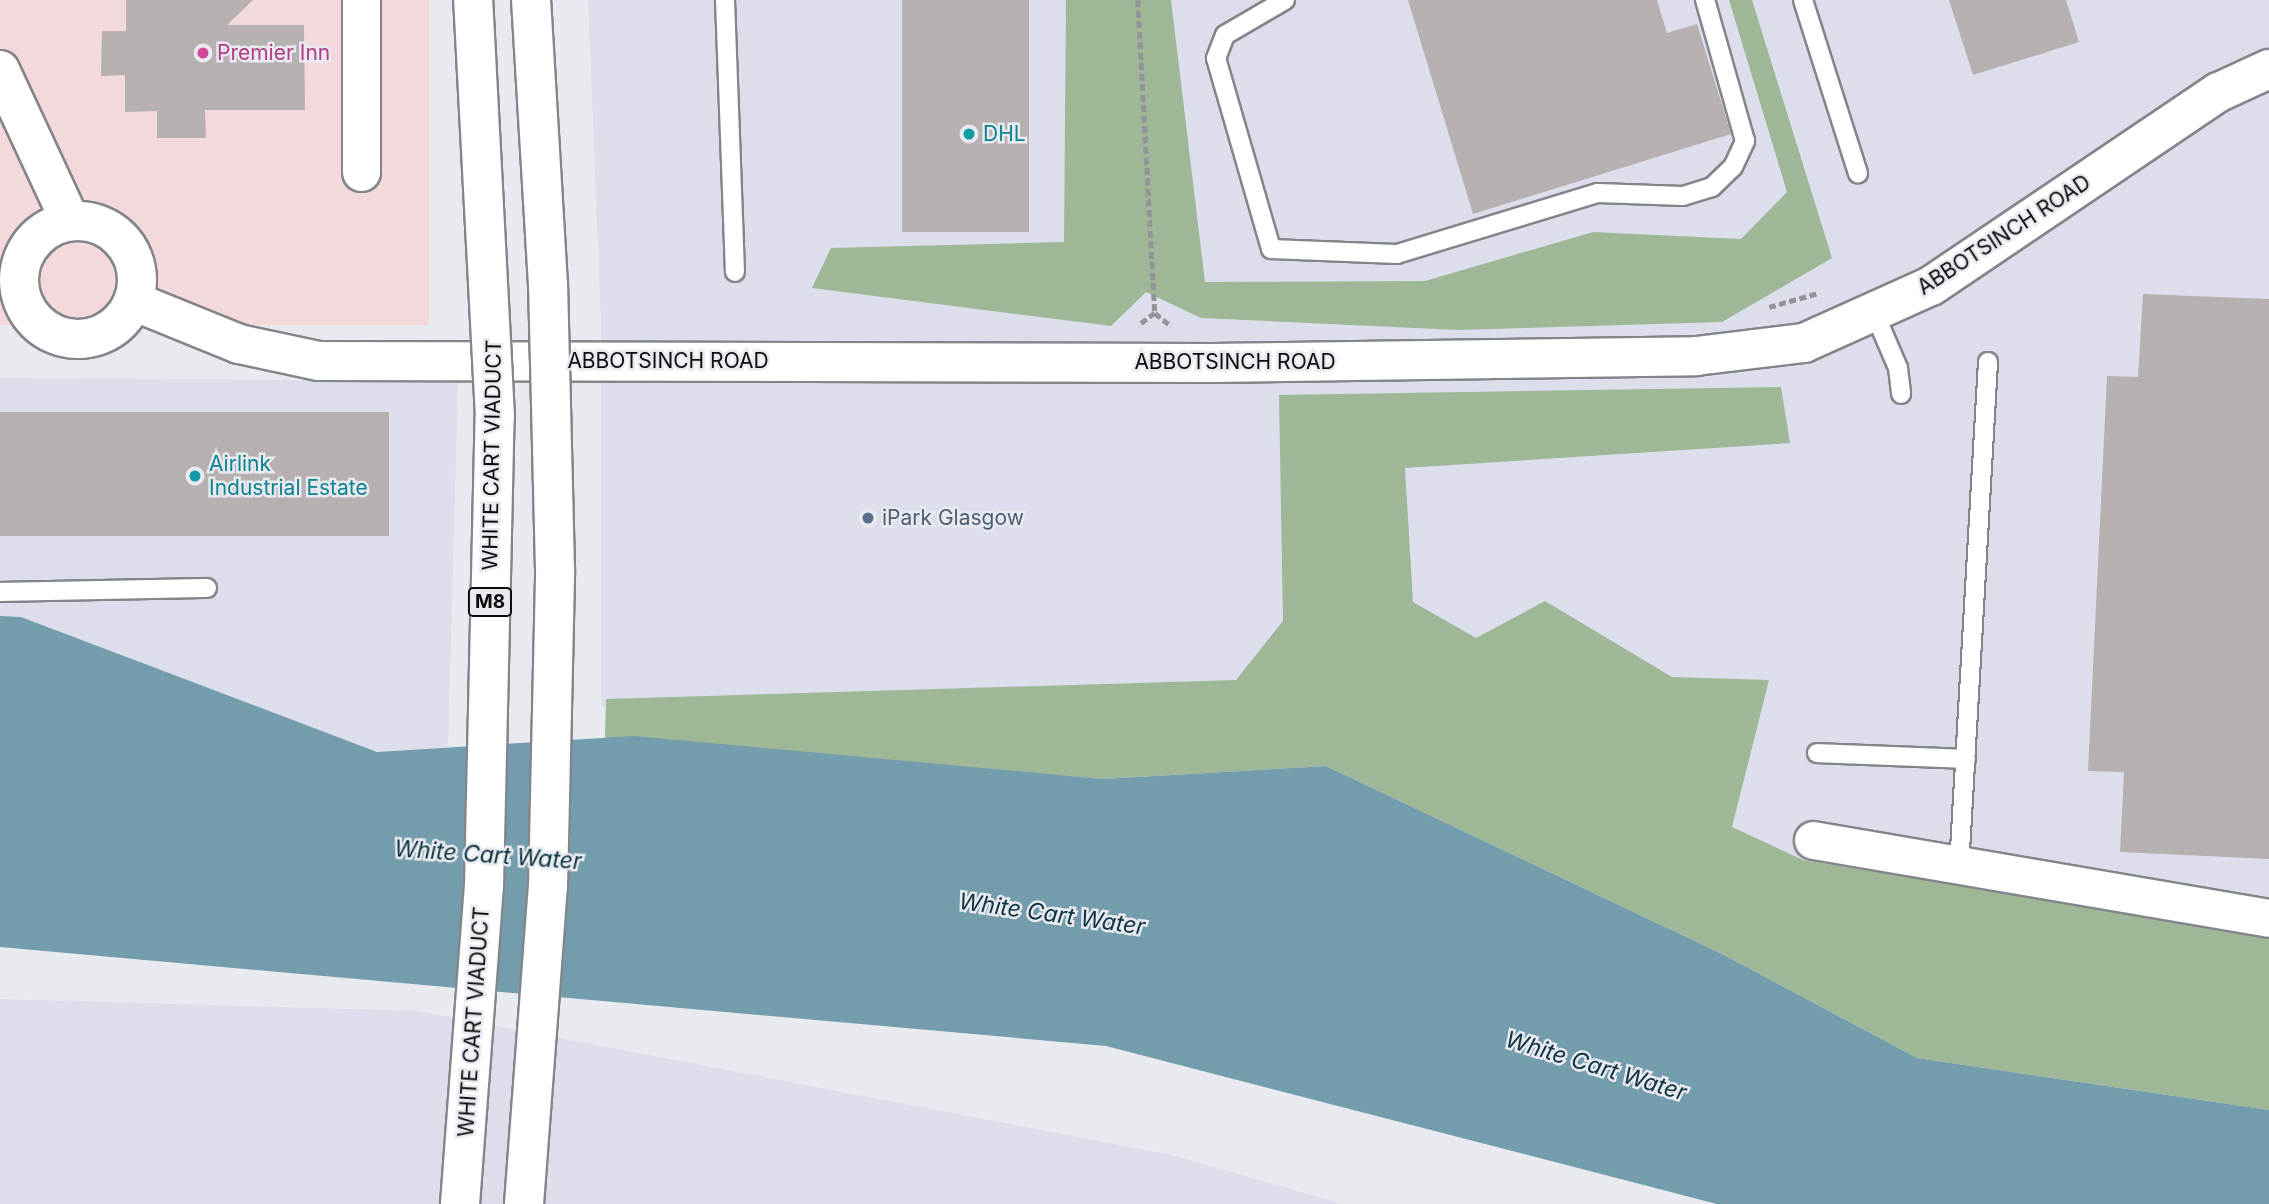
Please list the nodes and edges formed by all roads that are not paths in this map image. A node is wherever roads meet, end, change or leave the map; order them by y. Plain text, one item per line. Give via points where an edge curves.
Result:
1 (361, 0) edge
2 (473, 0) edge
3 (531, 0) edge
4 (725, 0) edge
5 (1285, 0) edge
6 (1705, 0) edge
7 (1803, 0) edge
8 (0, 69) edge
9 (2269, 69) edge
10 (361, 172) dead end
11 (1858, 173) dead end
12 (70, 221) junction
13 (735, 272) dead end
14 (133, 300) junction
15 (1874, 312) junction
16 (12, 315) edge
17 (1988, 362) dead end
18 (1901, 394) dead end
19 (207, 588) dead end
20 (0, 592) edge
21 (1817, 753) dead end
22 (1966, 759) junction
23 (1813, 840) dead end
24 (1959, 868) junction
25 (2269, 918) edge
26 (460, 1204) edge
27 (524, 1204) edge

1 - 10 street
2 - 26 main road, WHITE CART VIADUCT / M8, bridge via 495,417 484,885
3 - 27 main road, bridge via 548,285 555,569 548,886
4 - 13 lane
5 - 6 lane via 1225,35 1216,58 1271,249 1397,254 1598,194 1684,196 1712,187 1733,167 1745,141
7 - 11 lane
8 - 12 main road
9 - 15 main road, ABBOTSINCH ROAD via 2219,92 1931,286
12 - 14 main road via 90,221 127,246 135,265
12 - 16 main road via 38,236 25,253
14 - 15 main road, ABBOTSINCH ROAD via 239,344 319,360 1094,363 1696,356 1804,343
14 - 16 main road via 107,331 83,339
15 - 18 lane via 1899,368
17 - 22 lane
19 - 20 lane
21 - 22 lane
22 - 24 lane
23 - 24 street
24 - 25 street

